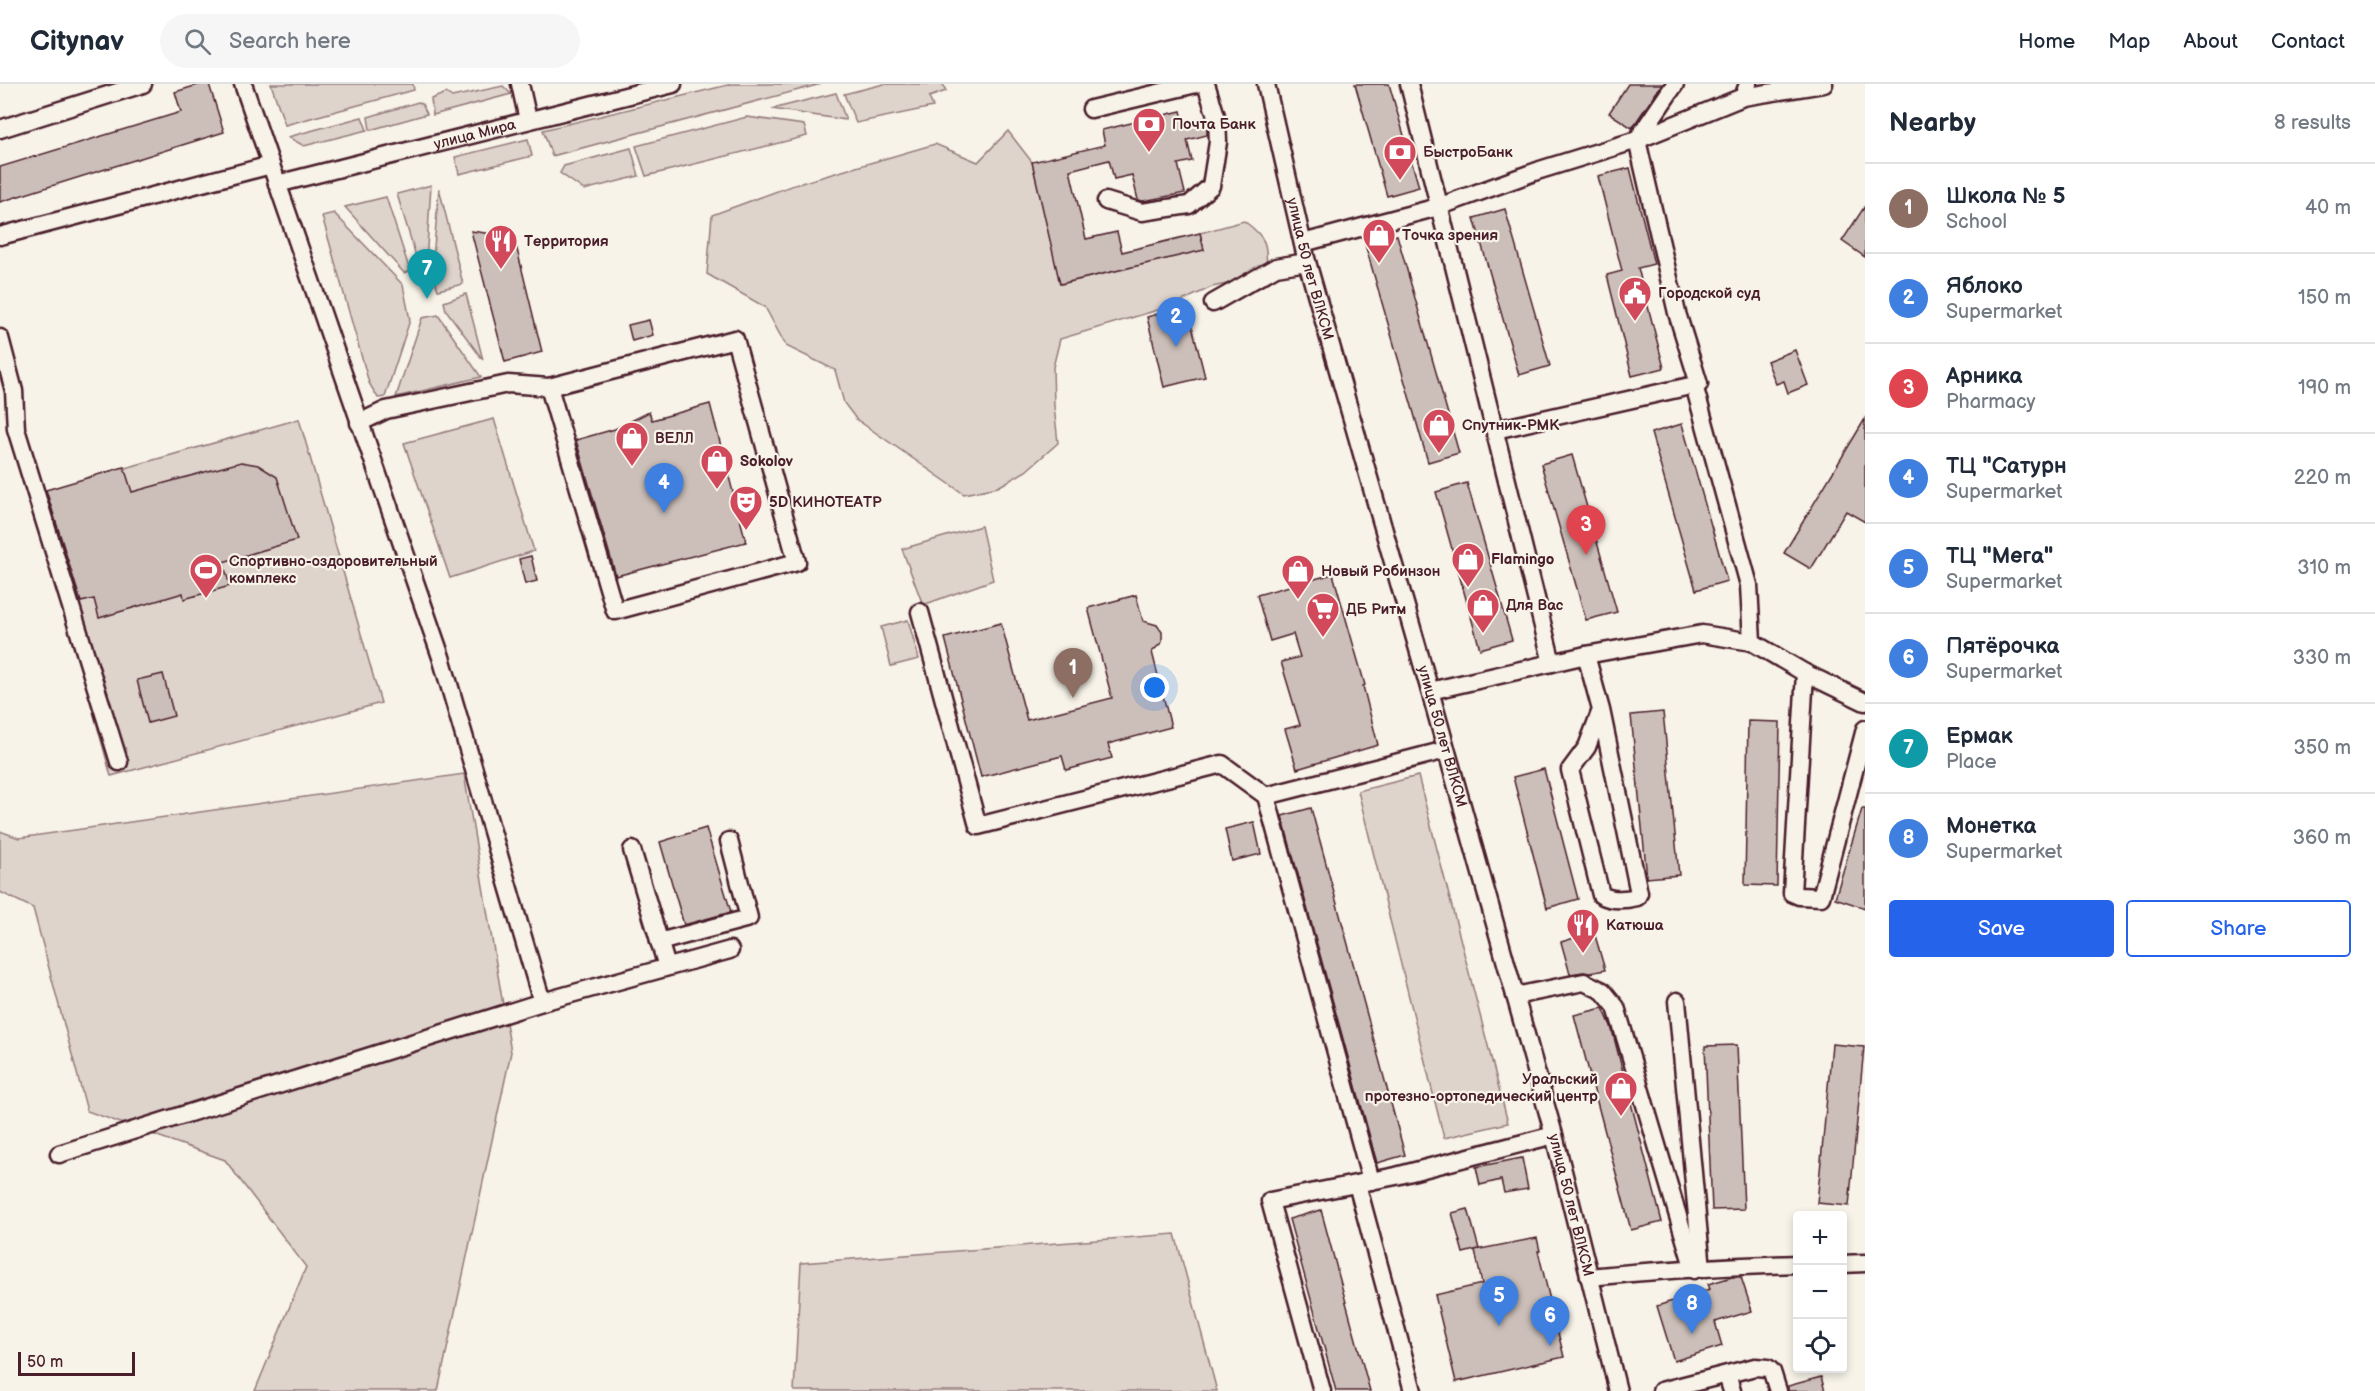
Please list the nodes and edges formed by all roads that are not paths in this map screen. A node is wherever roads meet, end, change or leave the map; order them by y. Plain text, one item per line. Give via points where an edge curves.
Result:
1 (143, 84) edge
2 (243, 84) edge
3 (520, 84) edge
4 (673, 84) edge
5 (1196, 84) edge
6 (1206, 84) edge
7 (1266, 84) edge
8 (1409, 84) edge
9 (1675, 84) edge
10 (1824, 84) edge
11 (1745, 91) edge
12 (1091, 109) dead end
13 (528, 120) junction
14 (0, 129) edge
15 (1637, 140) junction
16 (271, 165) junction
17 (277, 184) junction
18 (1106, 201) dead end
19 (1438, 207) junction
20 (0, 236) edge
21 (1303, 243) junction
22 (1307, 262) junction
23 (1214, 303) dead end
24 (0, 338) edge
25 (1694, 385) junction
26 (549, 387) junction
27 (359, 423) junction
28 (1496, 430) junction
29 (920, 612) dead end
30 (1752, 642) junction
31 (1586, 655) junction
32 (1552, 663) junction
33 (1805, 673) junction
34 (1430, 691) junction
35 (1865, 702) edge
36 (1600, 710) junction
37 (1865, 729) edge
38 (1446, 750) junction
39 (119, 762) dead end
40 (1266, 796) junction
41 (729, 841) dead end
42 (632, 850) dead end
43 (659, 942) junction
44 (730, 950) dead end
45 (667, 967) junction
46 (1515, 996) junction
47 (1677, 1001) dead end
48 (542, 1002) junction
49 (1554, 1135) junction
50 (59, 1154) dead end
51 (1364, 1183) junction
52 (1865, 1263) edge
53 (1793, 1264) edge
54 (1847, 1264) edge
55 (1698, 1269) junction
56 (1589, 1277) junction
57 (1729, 1383) edge
58 (1322, 1391) edge
59 (1413, 1391) edge
60 (1618, 1391) edge
61 (1661, 1391) edge
62 (1778, 1391) edge

1 - 14 street
2 - 16 street
3 - 13 street
4 - 13 street, улица Мира
5 - 12 street
6 - 18 street via 1217,119 1218,142 1211,186 1189,206 1142,212
7 - 21 street, улица 50 лет ВЛКСМ
8 - 19 street
9 - 15 street
10 - 11 street
11 - 15 street
13 - 17 street, улица Мира
15 - 19 street
15 - 25 street via 1677,313 1699,384
16 - 17 street
16 - 20 street
17 - 27 street
19 - 21 street
19 - 28 street
21 - 22 street, улица 50 лет ВЛКСМ
22 - 23 street via 1276,267
22 - 34 street, улица 50 лет ВЛКСМ
24 - 39 street via 14,391 16,429
25 - 28 street
25 - 30 street via 1749,585
26 - 26 street via 735,339 796,562 615,611
26 - 27 street via 508,384 386,410
27 - 48 street via 441,657
28 - 32 street
29 - 40 street via 978,826 1222,764
30 - 31 street via 1702,634
30 - 33 street
31 - 32 street
31 - 36 street
32 - 34 street
33 - 35 street
33 - 37 street via 1792,893 1799,896 1821,897
34 - 38 street, улица 50 лет ВЛКСМ
36 - 36 street via 1587,747 1570,770 1600,895 1611,899 1637,897
38 - 40 street
38 - 46 street, улица 50 лет ВЛКСМ
40 - 51 street
41 - 43 street via 749,918
42 - 43 street
43 - 45 street
44 - 45 street
45 - 48 street
46 - 49 street, улица 50 лет ВЛКСМ
46 - 55 street via 1584,982 1610,997
47 - 55 street
48 - 50 street
49 - 51 street
49 - 56 street, улица 50 лет ВЛКСМ
51 - 58 street via 1270,1201
51 - 59 street
52 - 54 street
53 - 55 street
55 - 56 street
56 - 60 street, улица 50 лет ВЛКСМ
57 - 61 street
57 - 62 street via 1755,1367 1768,1368

